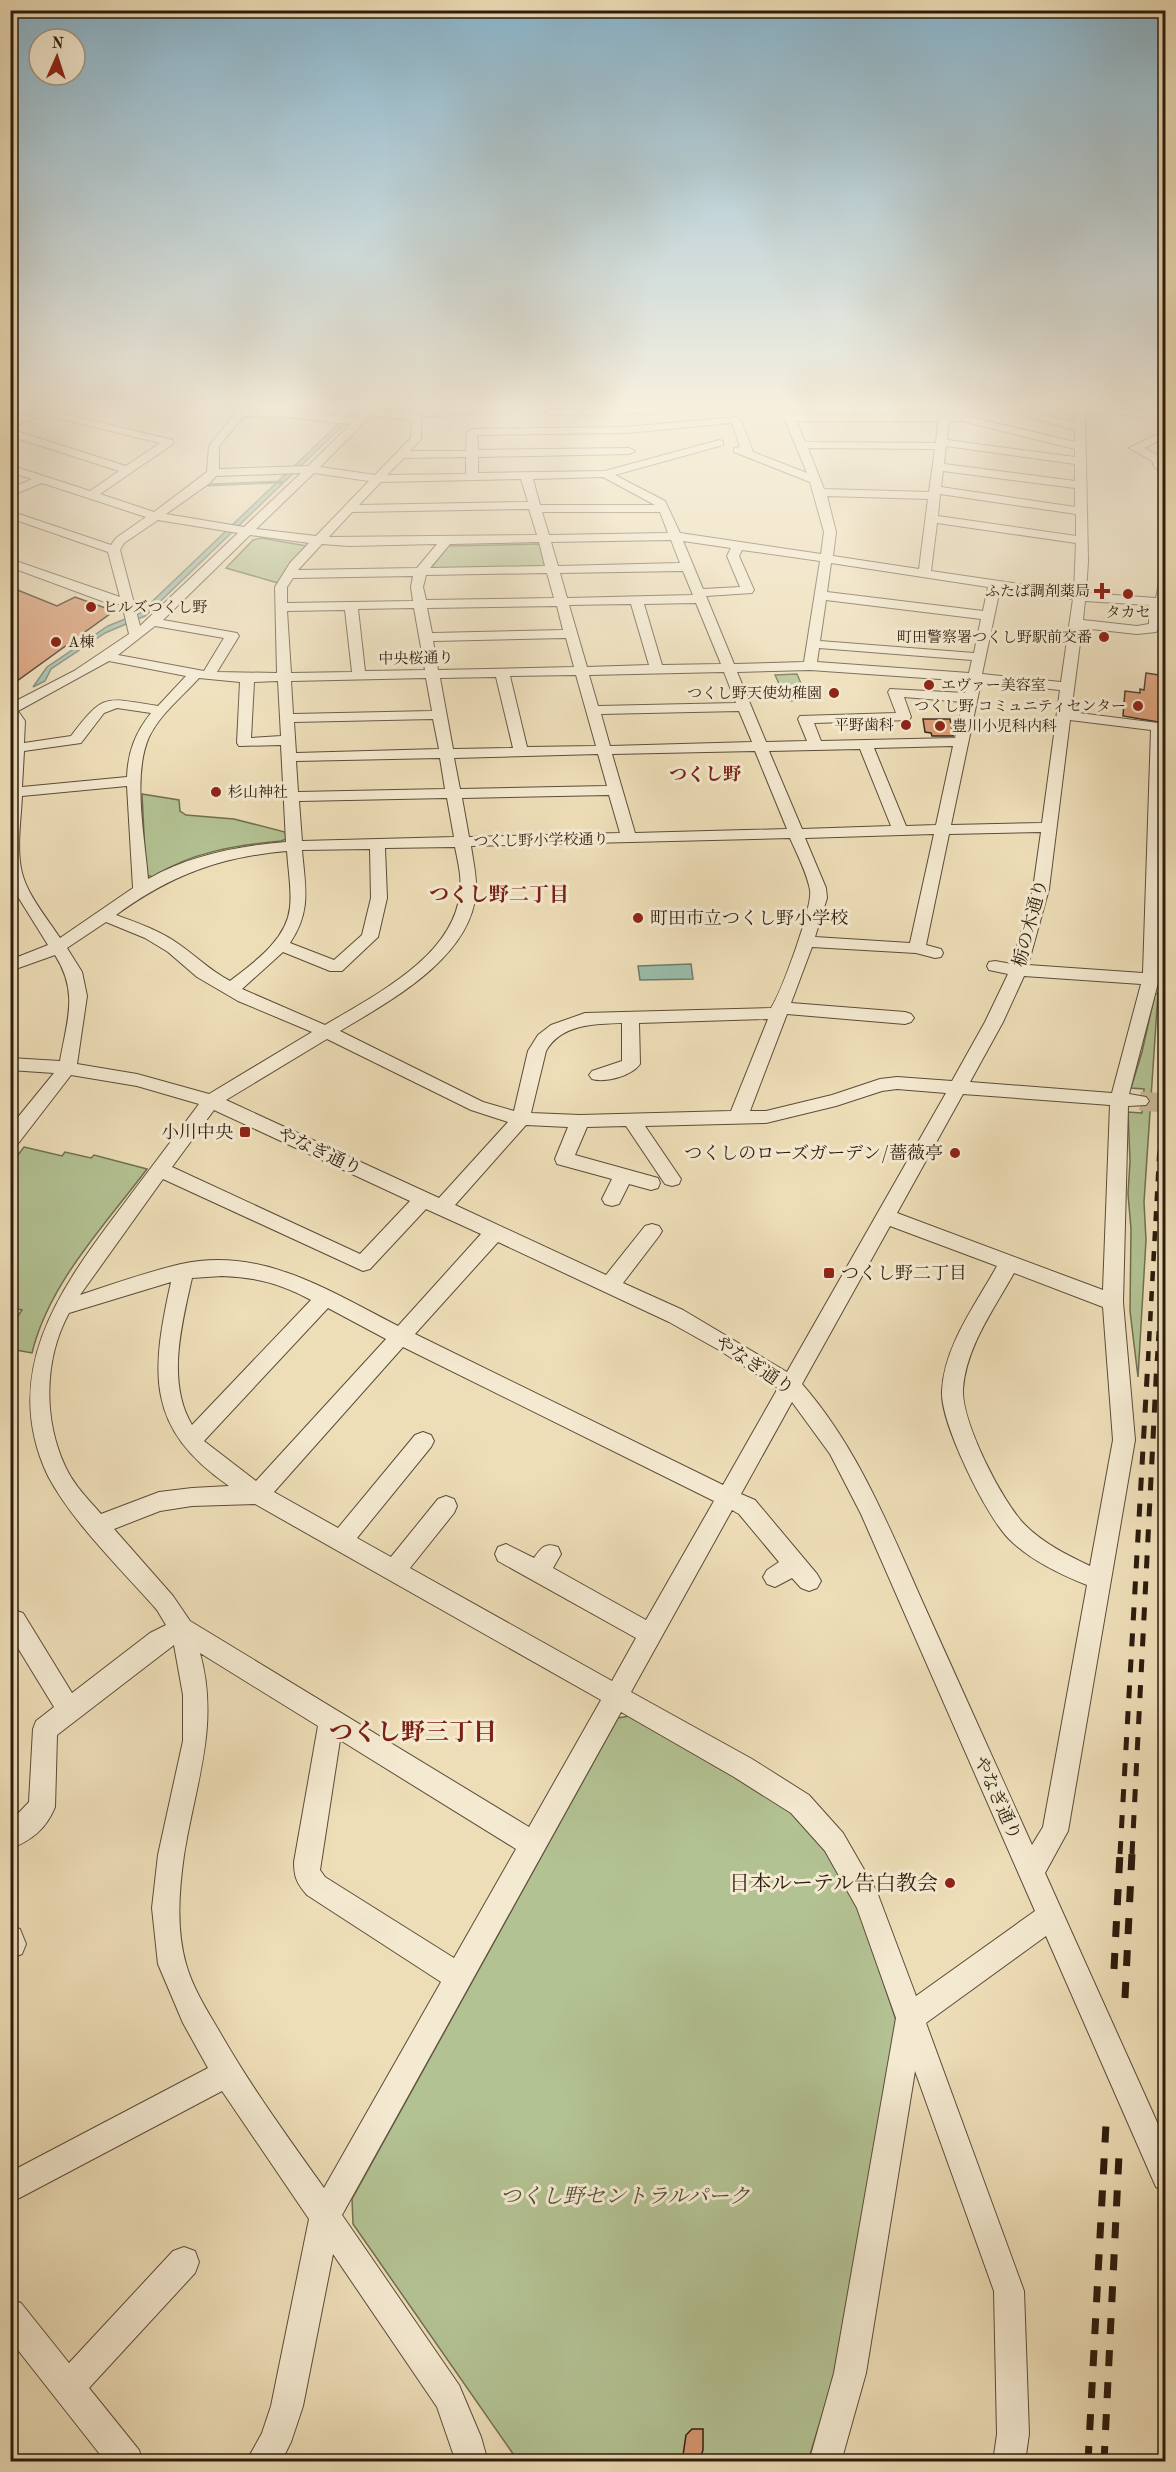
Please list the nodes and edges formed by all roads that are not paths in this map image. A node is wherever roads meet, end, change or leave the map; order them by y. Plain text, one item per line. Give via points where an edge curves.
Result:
1 (28, 520) edge
2 (148, 520) edge
3 (181, 520) edge
4 (257, 520) edge
5 (338, 520) edge
6 (539, 520) edge
7 (669, 520) edge
8 (828, 520) edge
9 (932, 520) edge
10 (942, 520) edge
11 (1082, 520) edge
12 (247, 531) junction
13 (675, 536) junction
14 (544, 538) junction
15 (447, 540) junction
16 (1082, 540) junction
17 (317, 541) junction
18 (739, 545) junction
19 (114, 550) junction
20 (827, 558) junction
21 (10, 563) edge
22 (687, 567) junction
23 (553, 569) junction
24 (420, 572) junction
25 (924, 573) junction
26 (288, 574) junction
27 (1166, 579) edge
28 (995, 584) junction
29 (820, 595) junction
30 (699, 596) junction
31 (1080, 596) junction
32 (126, 600) junction
33 (636, 600) junction
34 (562, 602) junction
35 (1161, 602) edge
36 (421, 605) junction
37 (351, 606) junction
38 (280, 607) junction
39 (988, 615) junction
40 (153, 622) junction
41 (1076, 623) junction
42 (571, 634) junction
43 (136, 636) junction
44 (427, 637) junction
45 (811, 656) junction
46 (107, 657) junction
47 (729, 667) junction
48 (657, 669) junction
49 (582, 671) junction
50 (976, 671) junction
51 (502, 673) junction
52 (433, 674) junction
53 (202, 675) junction
54 (359, 676) junction
55 (247, 678) junction
56 (285, 678) junction
57 (1059, 686) dead end
58 (970, 698) junction
59 (745, 707) junction
60 (11, 710) edge
61 (593, 710) junction
62 (162, 711) junction
63 (440, 715) junction
64 (1064, 715) junction
65 (288, 718) junction
66 (288, 740) junction
67 (961, 742) junction
68 (865, 744) junction
69 (816, 745) junction
70 (761, 746) junction
71 (18, 748) junction
72 (604, 750) junction
73 (521, 752) junction
74 (447, 753) junction
75 (289, 757) junction
76 (134, 781) junction
77 (616, 790) junction
78 (13, 792) edge
79 (454, 794) junction
80 (292, 797) junction
81 (1050, 827) junction
82 (943, 830) junction
83 (900, 831) junction
84 (796, 834) junction
85 (629, 838) junction
86 (462, 842) junction
87 (377, 844) junction
88 (293, 846) junction
89 (141, 890) junction
90 (105, 916) junction
91 (806, 942) junction
92 (282, 946) junction
93 (59, 947) junction
94 (917, 948) junction
95 (935, 953) dead end
96 (10, 966) edge
97 (995, 966) dead end
98 (1018, 970) junction
99 (1151, 979) junction
100 (231, 989) junction
101 (778, 1010) junction
102 (630, 1017) junction
103 (904, 1018) dead end
104 (327, 1032) junction
105 (10, 1064) edge
106 (68, 1067) junction
107 (598, 1075) dead end
108 (958, 1086) junction
109 (1130, 1100) junction
110 (211, 1101) junction
111 (738, 1118) junction
112 (521, 1119) junction
113 (631, 1119) junction
114 (580, 1121) junction
115 (11, 1139) edge
116 (160, 1170) junction
117 (623, 1176) junction
118 (672, 1179) dead end
119 (651, 1183) dead end
120 (424, 1199) junction
121 (612, 1199) dead end
122 (442, 1207) junction
123 (886, 1217) junction
124 (652, 1231) dead end
125 (495, 1232) junction
126 (1009, 1263) junction
127 (183, 1271) junction
128 (610, 1285) junction
129 (325, 1298) junction
130 (1113, 1302) junction
131 (61, 1308) junction
132 (399, 1336) junction
133 (790, 1385) junction
134 (191, 1440) junction
135 (423, 1441) dead end
136 (258, 1494) junction
137 (728, 1497) junction
138 (446, 1506) dead end
139 (97, 1525) junction
140 (342, 1540) junction
141 (506, 1554) dead end
142 (395, 1570) junction
143 (793, 1574) dead end
144 (1100, 1580) junction
145 (10, 1619) edge
146 (182, 1629) junction
147 (650, 1634) junction
148 (615, 1697) junction
149 (69, 1710) junction
150 (331, 1721) junction
151 (10, 1836) edge
152 (533, 1844) junction
153 (1031, 1871) junction
154 (1051, 1916) junction
155 (457, 1976) junction
156 (910, 2018) junction
157 (227, 2073) junction
158 (1166, 2177) edge
159 (10, 2188) edge
160 (325, 2215) junction
161 (184, 2262) dead end
162 (10, 2314) edge
163 (68, 2388) junction
164 (127, 2462) edge
165 (262, 2462) edge
166 (471, 2462) edge
167 (825, 2462) edge
168 (1009, 2462) edge

1 - 19 street
2 - 19 street
3 - 12 street
4 - 12 street
5 - 17 street
6 - 14 street
7 - 13 street
8 - 20 street
9 - 25 street
10 - 16 street
11 - 16 street, 栃の木通り
12 - 17 street
12 - 40 street
13 - 14 street
13 - 18 street
13 - 22 street
14 - 15 street
14 - 23 street
15 - 17 street
15 - 24 street
16 - 31 street, 栃の木通り
17 - 26 street
18 - 20 street
18 - 30 street via 733,556 748,590
19 - 32 street
20 - 25 street
20 - 29 street
21 - 32 street via 114,601
22 - 23 street
22 - 30 street
23 - 24 street
23 - 34 street
24 - 26 street
24 - 36 street via 417,587
25 - 28 street
26 - 38 street via 281,587
27 - 35 street
28 - 31 street
28 - 39 street
29 - 39 street
29 - 45 street
30 - 33 street
30 - 47 street
31 - 35 street
31 - 41 street, 栃の木通り
32 - 43 street
33 - 34 street
33 - 48 street
34 - 36 street
34 - 42 street
35 - 41 street via 1151,629
36 - 37 street
36 - 44 street
37 - 38 street
37 - 54 street
38 - 56 street
39 - 50 street
40 - 43 street
40 - 53 street via 232,636
41 - 64 street, 栃の木通り
42 - 44 street
42 - 49 street
43 - 46 street
44 - 52 street
45 - 47 street, 中央桜通り
45 - 50 street
45 - 50 street
46 - 53 street, 中央桜通り
46 - 60 street
47 - 48 street, 中央桜通り
47 - 59 street
48 - 49 street, 中央桜通り
49 - 51 street, 中央桜通り
49 - 61 street
50 - 57 street
50 - 58 street
51 - 52 street, 中央桜通り
51 - 73 street
52 - 54 street, 中央桜通り
52 - 63 street
53 - 55 street, 中央桜通り
53 - 62 street
54 - 56 street, 中央桜通り
55 - 56 street, 中央桜通り
55 - 66 street via 244,743
56 - 65 street
58 - 67 street
58 - 69 street via 895,692 904,717 805,719
59 - 61 street
59 - 70 street
60 - 71 street via 18,721
61 - 72 street
62 - 71 street via 111,704 99,710 76,740
62 - 76 street via 140,740
63 - 65 street
63 - 74 street
64 - 81 street, 栃の木通り
64 - 99 street via 1158,727
65 - 66 street
66 - 75 street
67 - 68 street
67 - 82 street
68 - 69 street
68 - 83 street
69 - 70 street
70 - 72 street
70 - 84 street
71 - 78 street
72 - 73 street
72 - 77 street
73 - 74 street
74 - 75 street
74 - 79 street
75 - 80 street
76 - 78 street
76 - 89 street
77 - 79 street
77 - 85 street
78 - 93 street via 14,872 20,889
79 - 80 street
79 - 86 street
80 - 88 street
81 - 82 street, つくし野小学校通り
81 - 98 street, 栃の木通り via 1041,889
82 - 83 street, つくし野小学校通り
82 - 94 street
83 - 84 street, つくし野小学校通り
84 - 85 street, つくし野小学校通り
84 - 91 street via 819,898
85 - 86 street, つくし野小学校通り
86 - 87 street, つくし野小学校通り
86 - 104 street via 468,894 458,928 414,976
87 - 88 street, つくし野小学校通り
87 - 92 street via 379,898 370,937 336,967
88 - 89 street, つくし野小学校通り via 220,855
88 - 92 street via 298,908 295,924
89 - 90 street, つくし野小学校通り
90 - 93 street, つくし野小学校通り
90 - 100 street via 151,934
91 - 94 street
91 - 101 street
92 - 100 street
93 - 96 street, つくし野小学校通り
93 - 106 street via 74,972 79,996
94 - 95 street
97 - 98 street
98 - 99 street
98 - 108 street, 栃の木通り
99 - 109 street
100 - 104 street
101 - 102 street
101 - 103 street
101 - 111 street
102 - 107 street via 631,1064
102 - 112 street via 585,1018 544,1039 537,1051
104 - 110 street
104 - 112 street via 477,1106
105 - 106 street, やなぎ通り
106 - 110 street, やなぎ通り via 149,1082
106 - 115 street
108 - 109 street
108 - 111 street via 880,1085 789,1113
108 - 123 street, 栃の木通り
109 - 130 street
110 - 116 street
110 - 120 street, やなぎ通り
111 - 113 street
112 - 114 street
112 - 122 street
113 - 114 street
113 - 118 street
114 - 117 street via 564,1159
116 - 120 street via 363,1264
116 - 131 street
117 - 119 street
117 - 121 street
120 - 122 street, やなぎ通り
122 - 125 street, やなぎ通り
123 - 126 street
123 - 133 street, 栃の木通り
124 - 128 street
125 - 128 street, やなぎ通り
125 - 132 street
126 - 130 street
126 - 144 street via 957,1364 953,1408 961,1431 1016,1533 1030,1545
127 - 129 street via 222,1268 272,1274
127 - 131 street
127 - 134 street via 168,1348 169,1385 179,1421
128 - 133 street, やなぎ通り via 686,1322
129 - 132 street
129 - 134 street
130 - 144 street via 1124,1440
131 - 139 street via 40,1370 38,1400 44,1439 56,1471
132 - 136 street
132 - 137 street
133 - 137 street, 栃の木通り
133 - 153 street, やなぎ通り via 838,1448 871,1512
134 - 136 street via 215,1464
135 - 140 street
136 - 139 street via 159,1502
136 - 140 street
137 - 143 street via 747,1507
137 - 147 street, 栃の木通り
138 - 142 street
139 - 146 street via 165,1602
140 - 142 street
141 - 147 street via 544,1563
142 - 148 street
144 - 153 street via 1055,1831
145 - 149 street via 15,1621
146 - 149 street via 158,1641
146 - 150 street
146 - 157 street via 195,1695 195,1741 171,1856 165,1908 172,1964 193,2013
147 - 148 street, 栃の木通り
148 - 152 street, 栃の木通り
148 - 156 street via 743,1767 800,1804 834,1842 868,1901
149 - 151 street via 45,1729 42,1807 23,1830
150 - 152 street
150 - 155 street via 307,1875 316,1887
152 - 155 street, 栃の木通り
153 - 154 street, やなぎ通り
154 - 156 street
154 - 158 street, やなぎ通り
155 - 160 street, 栃の木通り
156 - 167 street via 850,2373
156 - 168 street via 1009,2291 1013,2434
157 - 159 street
157 - 160 street
160 - 165 street, 栃の木通り via 287,2406 275,2442
160 - 166 street via 448,2396
161 - 163 street
162 - 163 street
163 - 164 street

